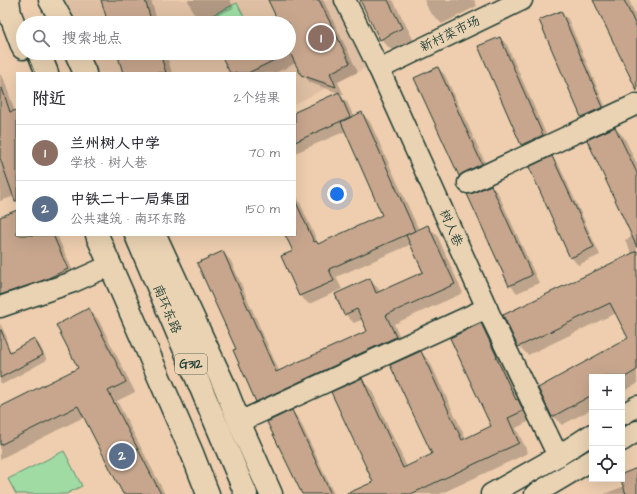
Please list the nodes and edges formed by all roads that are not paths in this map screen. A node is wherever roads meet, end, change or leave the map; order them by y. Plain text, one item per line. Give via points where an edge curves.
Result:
1 (8, 0) edge
2 (18, 0) edge
3 (43, 0) edge
4 (50, 0) edge
5 (345, 0) edge
6 (522, 0) edge
7 (24, 16) edge
8 (49, 16) edge
9 (59, 16) edge
10 (16, 30) edge
11 (28, 60) edge
12 (42, 60) edge
13 (65, 60) edge
14 (79, 60) edge
15 (379, 69) junction
16 (33, 72) edge
17 (47, 72) edge
18 (70, 72) edge
19 (85, 72) edge
20 (637, 104) edge
21 (468, 183) dead end
22 (97, 236) edge
23 (114, 236) edge
24 (136, 236) edge
25 (155, 236) edge
26 (111, 266) junction
27 (0, 307) edge
28 (487, 308) junction
29 (637, 406) edge
30 (625, 413) edge
31 (239, 422) junction
32 (637, 431) edge
33 (589, 436) edge
34 (625, 439) edge
35 (558, 456) junction
36 (589, 462) edge
37 (208, 494) edge
38 (224, 494) edge
39 (246, 494) edge
40 (271, 494) edge
41 (491, 494) edge
42 (535, 494) edge

1 - 10 highway
2 - 7 highway
3 - 8 highway
4 - 9 highway
5 - 15 street, 树人巷
6 - 15 street, 新村菜市场
11 - 16 highway
12 - 17 highway
13 - 18 highway
14 - 19 highway
15 - 28 street, 树人巷
20 - 21 street
22 - 26 highway
23 - 38 highway, 南环东路 / G312
24 - 39 highway, 南环东路 / G312
25 - 31 highway
26 - 27 street
26 - 37 highway
28 - 31 street
28 - 35 street, 树人巷
29 - 30 street
31 - 40 highway
32 - 34 street
33 - 35 street
35 - 41 street
36 - 42 street

